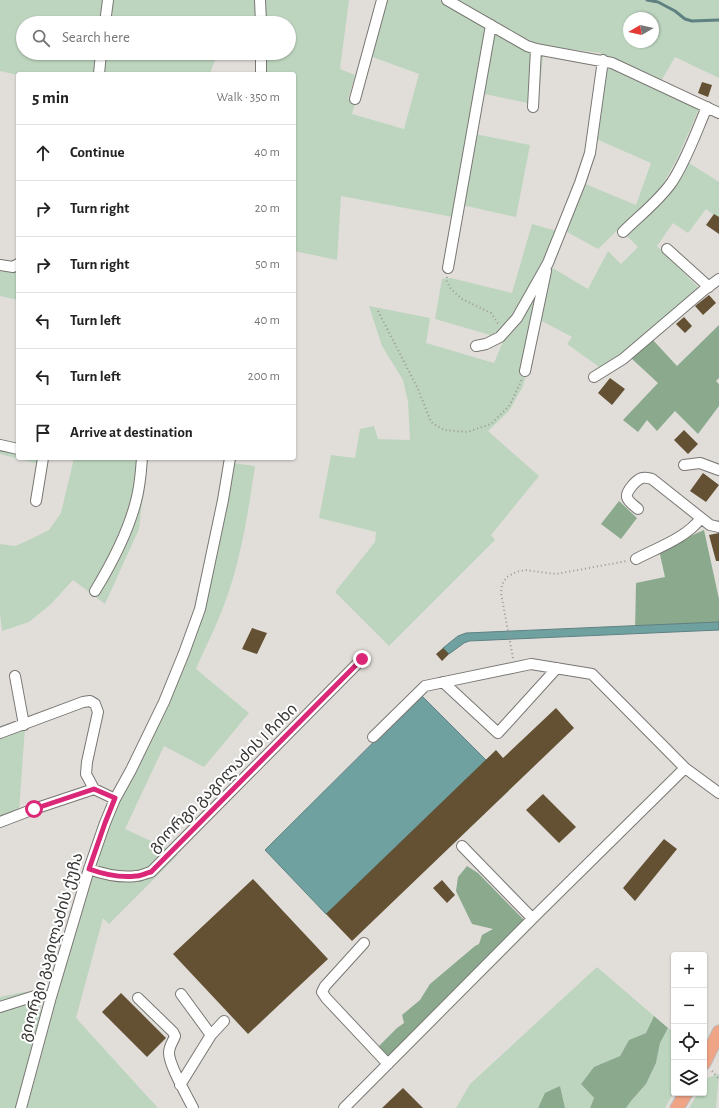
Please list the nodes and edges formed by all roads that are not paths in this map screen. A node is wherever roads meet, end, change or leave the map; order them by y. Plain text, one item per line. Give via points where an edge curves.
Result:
1 (108, 0) edge
2 (260, 0) edge
3 (382, 0) edge
4 (447, 0) edge
5 (106, 16) edge
6 (261, 16) edge
7 (491, 25) junction
8 (536, 49) junction
9 (100, 60) edge
10 (261, 60) edge
11 (603, 60) junction
12 (99, 72) edge
13 (260, 72) edge
14 (355, 99) dead end
15 (533, 107) dead end
16 (707, 107) junction
17 (719, 113) edge
18 (623, 232) dead end
19 (667, 249) dead end
20 (548, 263) junction
21 (0, 265) edge
22 (16, 265) edge
23 (448, 268) road end
24 (719, 280) edge
25 (709, 287) junction
26 (476, 346) dead end
27 (525, 371) road end
28 (594, 377) dead end
29 (0, 445) edge
30 (16, 449) edge
31 (43, 460) edge
32 (142, 460) edge
33 (230, 460) edge
34 (684, 465) dead end
35 (719, 470) edge
36 (36, 501) dead end
37 (638, 509) dead end
38 (701, 518) junction
39 (719, 527) edge
40 (636, 559) road end
41 (95, 591) dead end
42 (362, 659) dead end
43 (556, 668) junction
44 (15, 676) dead end
45 (443, 682) junction
46 (24, 725) junction
47 (0, 733) edge
48 (373, 737) dead end
49 (685, 768) junction
50 (94, 789) junction
51 (719, 793) edge
52 (115, 798) junction
53 (0, 822) edge
54 (462, 846) dead end
55 (89, 869) junction
56 (532, 918) junction
57 (364, 943) dead end
58 (181, 994) dead end
59 (51, 997) junction
60 (138, 998) dead end
61 (0, 1006) edge
62 (224, 1022) dead end
63 (719, 1032) edge
64 (211, 1035) junction
65 (705, 1060) edge
66 (388, 1064) junction
67 (180, 1085) junction
68 (684, 1096) edge
69 (21, 1108) edge
70 (193, 1108) edge
71 (344, 1108) edge
72 (677, 1108) edge

1 - 5 street
2 - 6 street
3 - 14 street
4 - 7 street
7 - 8 street
7 - 23 street
8 - 11 street
8 - 15 street
9 - 12 street
10 - 13 street
11 - 16 street
11 - 20 street via 590,153
16 - 17 street
16 - 18 street via 682,164 671,182
19 - 25 street
20 - 26 street via 517,318 500,337
20 - 27 street
21 - 22 street
24 - 25 street
25 - 28 street via 623,359
29 - 30 street
31 - 36 street
32 - 41 street via 136,502 111,565
33 - 52 street, გიორგი გაგილაძის ქუჩა via 200,609 164,702
34 - 35 street via 700,462
37 - 38 street via 629,501 628,491 638,480 646,477 652,478
38 - 39 street
38 - 40 street via 684,534
42 - 55 street, გიორგი გაგილაძის I ჩიხი via 151,872 129,876 100,873
43 - 45 street via 531,664
43 - 45 street via 498,733
43 - 49 street via 592,674
44 - 46 street
45 - 48 street via 430,684 422,689
46 - 47 street
46 - 50 street via 83,702 90,700 95,704 98,712 86,774
49 - 51 street
49 - 56 street
50 - 52 street
50 - 53 street
52 - 55 street, გიორგი გაგილაძის ქუჩა
54 - 56 street
55 - 59 street, გიორგი გაგილაძის ქუჩა
56 - 66 street
57 - 66 street via 322,992
58 - 64 street
59 - 61 street via 38,995
59 - 69 street, გიორგი გაგილაძის ქუჩა
60 - 67 street via 175,1036 169,1055
62 - 64 street
63 - 65 main road
64 - 67 street
66 - 71 street
67 - 70 street
68 - 72 main road

